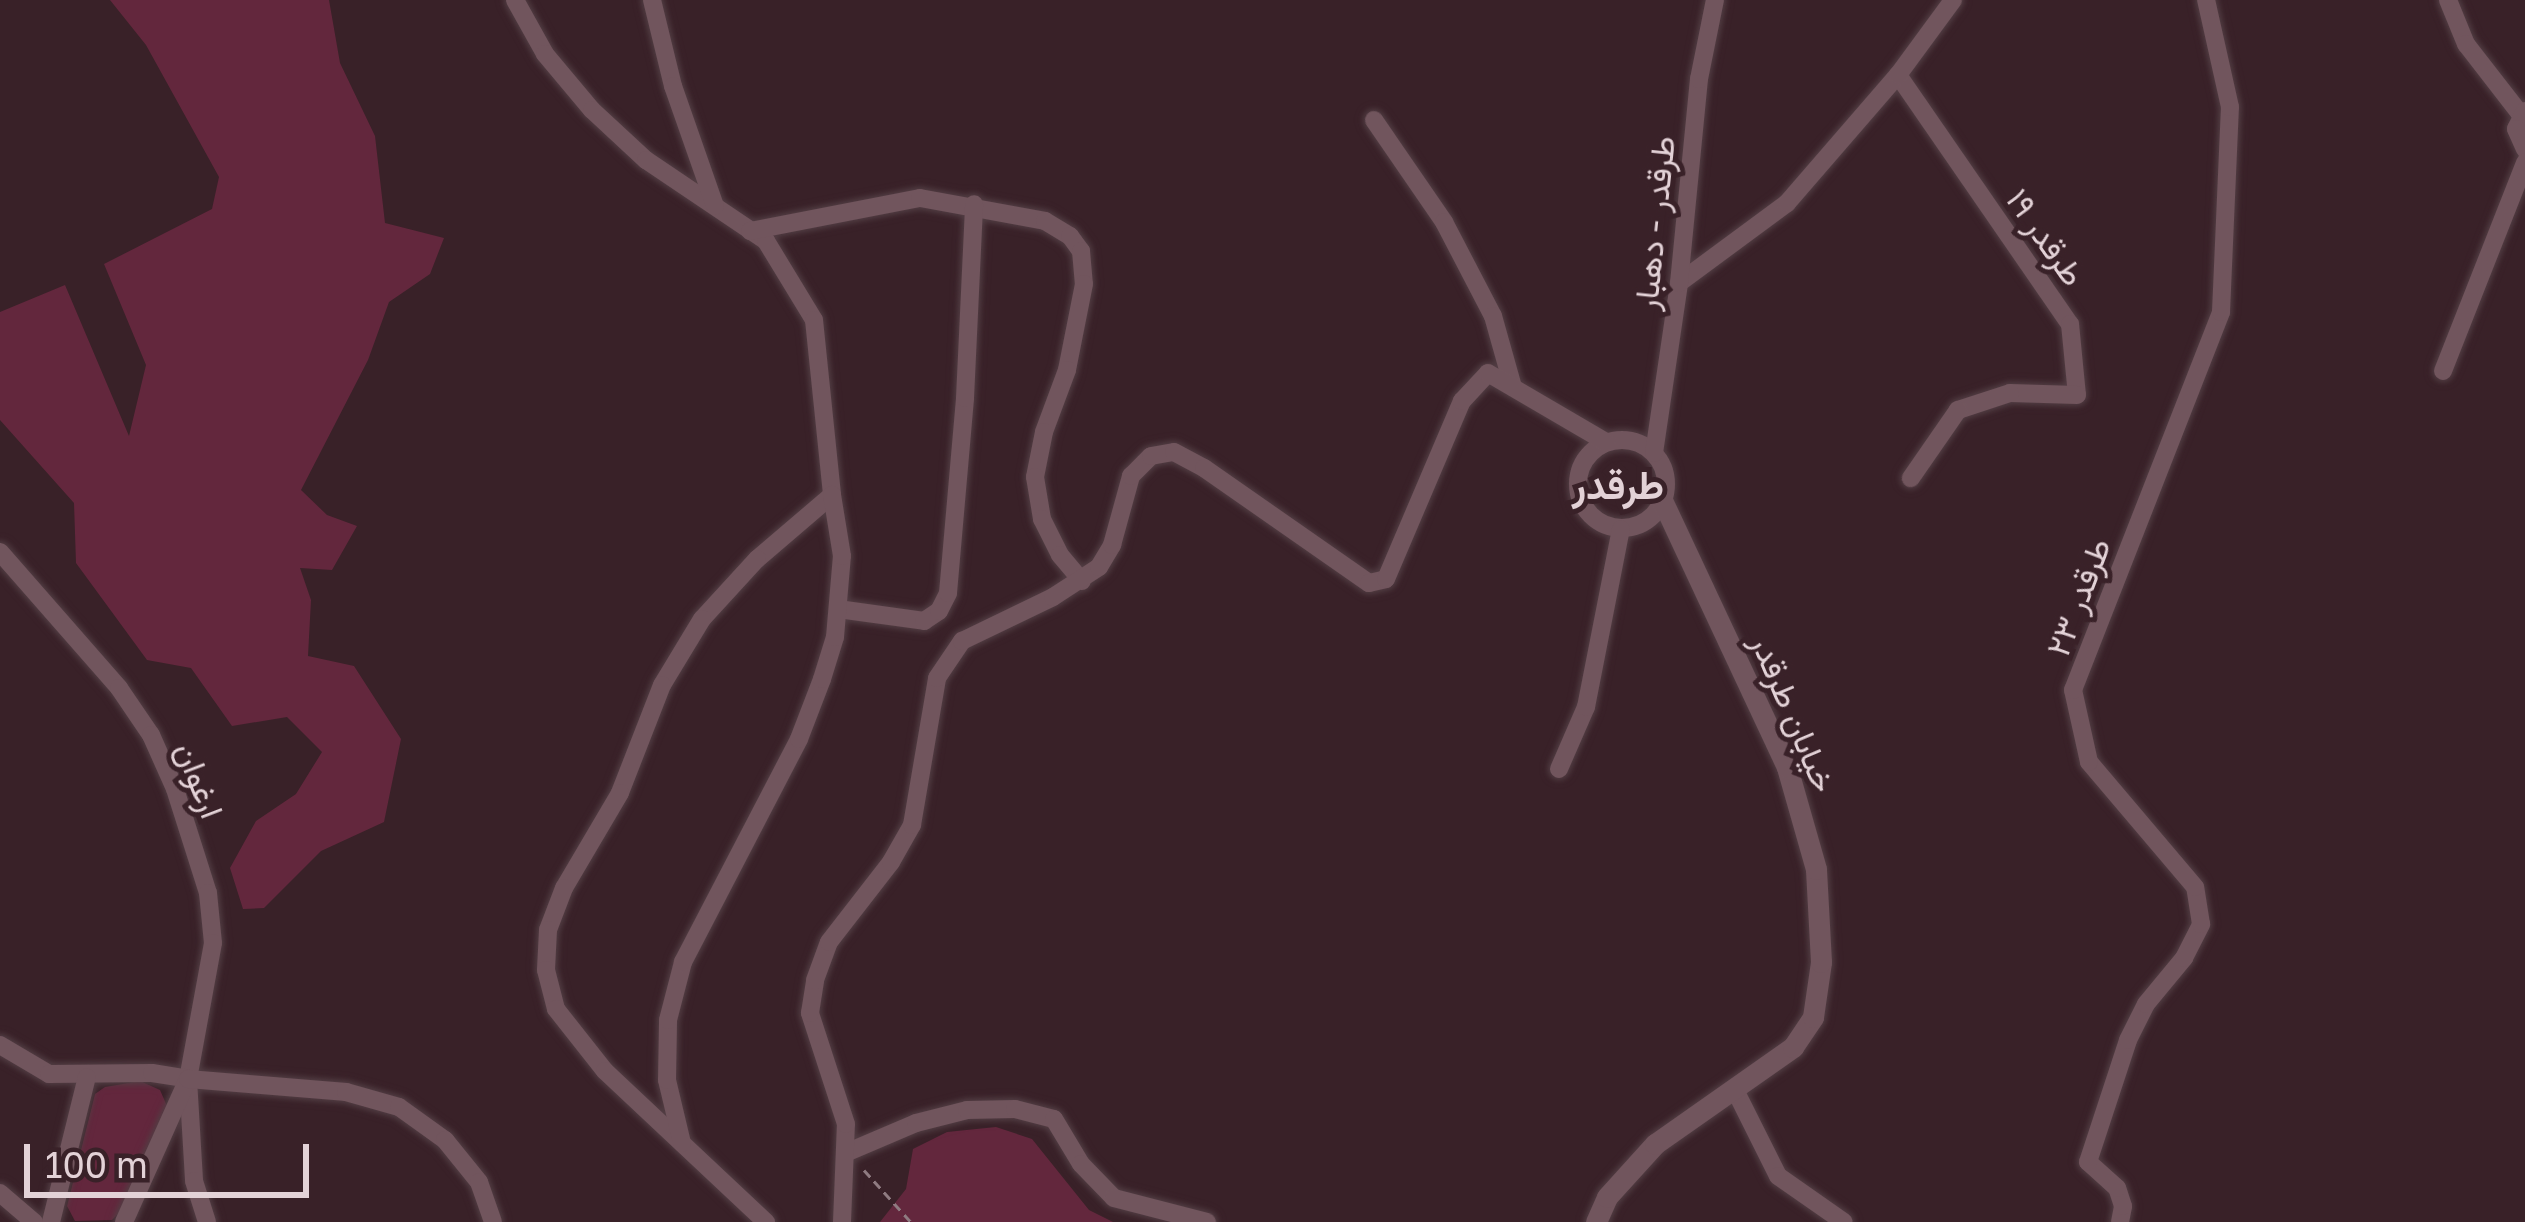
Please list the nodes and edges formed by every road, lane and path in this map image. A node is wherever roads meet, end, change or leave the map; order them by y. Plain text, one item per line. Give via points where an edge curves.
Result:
1 (515, 0) edge
2 (652, 0) edge
3 (1715, 0) edge
4 (1953, 0) edge
5 (2206, 0) edge
6 (2448, 0) edge
7 (1898, 76) junction
8 (2523, 113) edge
9 (1374, 120) dead end
10 (2525, 149) edge
11 (2525, 163) edge
12 (974, 204) junction
13 (715, 206) junction
14 (751, 231) junction
15 (1679, 284) junction
16 (2443, 370) dead end
17 (1513, 387) junction
18 (1606, 442) junction
19 (1654, 453) junction
20 (1911, 478) dead end
21 (832, 495) junction
22 (1663, 502) junction
23 (1621, 529) junction
24 (0, 552) edge
25 (1082, 581) junction
26 (838, 609) junction
27 (1559, 770) dead end
28 (0, 1045) edge
29 (87, 1077) junction
30 (188, 1079) junction
31 (1734, 1088) junction
32 (682, 1143) junction
33 (848, 1152) junction
34 (0, 1193) edge
35 (754, 1218) edge
36 (34, 1222) edge
37 (51, 1222) edge
38 (124, 1222) edge
39 (208, 1222) edge
40 (493, 1222) edge
41 (842, 1222) edge
42 (911, 1222) edge
43 (1207, 1222) edge
44 (1596, 1222) edge
45 (1844, 1222) edge
46 (2120, 1222) edge

1 - 13 street via 544,54 592,110 646,160
2 - 13 street
3 - 15 street, طرقدر - دهبار
4 - 7 street
5 - 46 street, طرقدر ۲۳ via 2230,106 2221,312 2074,690 2089,762 2195,887 2201,924 2128,1040 2088,1162 2117,1188
6 - 8 street via 2466,44
7 - 15 street via 1787,202
7 - 20 street, طرقدر ۱۹ via 2070,325 2077,394 2010,393 1958,410
8 - 10 street via 2516,136
9 - 17 street via 1444,222 1493,316
11 - 16 street
12 - 14 street via 920,197
12 - 25 street via 1045,221 1081,251 1078,324 1035,477 1042,518
12 - 26 street via 948,593 924,621
13 - 14 street
14 - 21 street via 790,274 814,320
15 - 19 street, طرقدر - دهبار
17 - 18 street
17 - 25 street via 1488,373 1462,401 1386,579 1369,583 1174,452 1151,456 1131,476 1112,545
18 - 19 street via 1623,439
18 - 23 street via 1581,466 1580,500 1604,525
19 - 22 street via 1664,468
21 - 26 street via 842,556
21 - 32 street via 702,619 662,685 620,793 548,930 546,970 556,1009 605,1071
22 - 23 street via 1653,516
22 - 31 street, خیابان طرقدر via 1787,767 1816,869 1821,962 1813,1017 1793,1046
23 - 27 street via 1586,707
24 - 30 street, ارغوان via 119,688 176,790 208,893 213,943
25 - 33 street via 962,641 937,678 912,825 829,943 815,980 810,1013
26 - 32 street via 823,680 799,739 683,962 667,1060
28 - 29 street via 49,1073
29 - 30 street
29 - 37 street
30 - 38 street
30 - 39 street via 194,1181
30 - 40 street via 346,1091 399,1107 445,1140 479,1182
31 - 44 street, خیابان طرقدر via 1654,1144 1607,1197
31 - 45 street via 1778,1176
32 - 35 street
33 - 41 street
33 - 42 path
33 - 43 street via 933,1119 1015,1109 1054,1119 1114,1198
34 - 36 street

